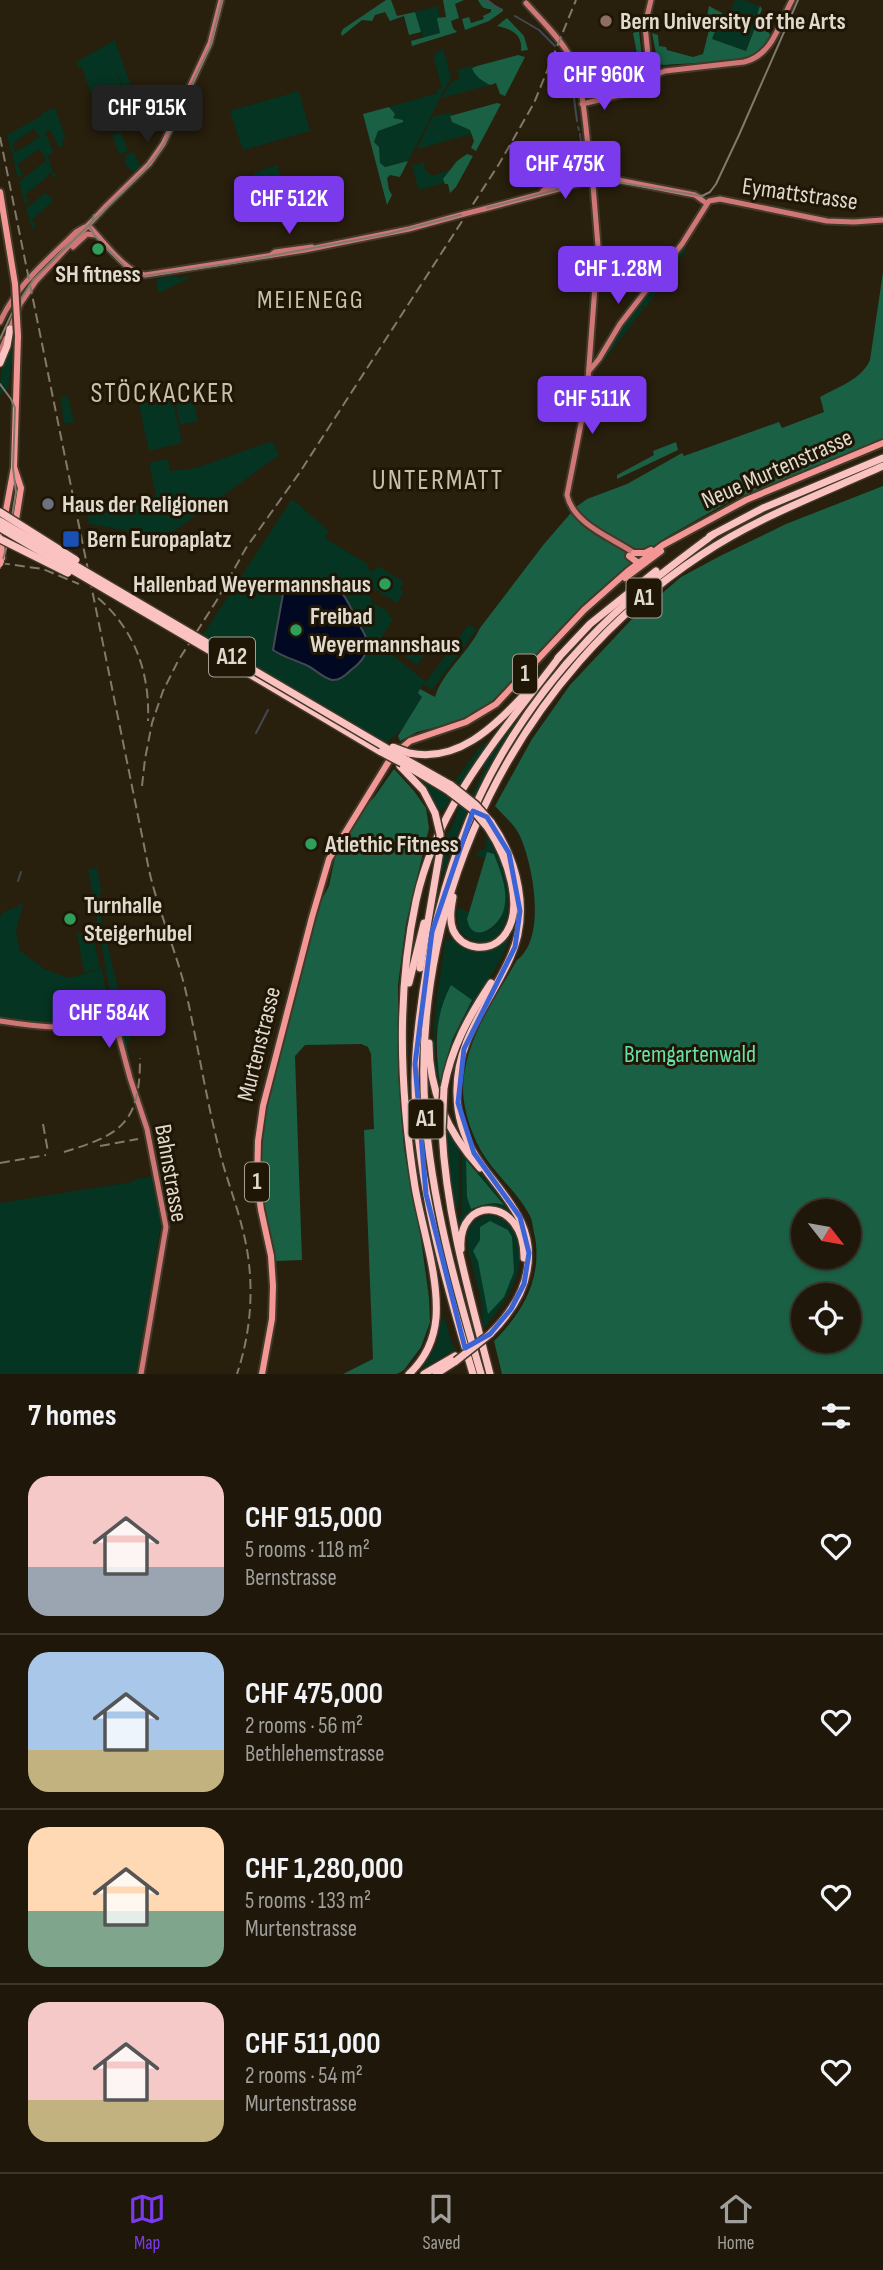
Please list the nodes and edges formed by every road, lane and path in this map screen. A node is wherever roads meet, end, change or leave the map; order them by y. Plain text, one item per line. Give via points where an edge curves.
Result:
1 (220, 0) edge
2 (651, 0) edge
3 (792, 0) edge
4 (527, 1) edge
5 (518, 2) edge
6 (650, 77) junction
7 (582, 104) junction
8 (591, 171) junction
9 (599, 178) junction
10 (585, 179) junction
11 (593, 185) junction
12 (0, 192) edge
13 (709, 202) junction
14 (883, 220) edge
15 (88, 225) junction
16 (99, 237) junction
17 (0, 322) edge
18 (10, 329) junction
19 (0, 352) edge
20 (0, 363) edge
21 (589, 371) junction
22 (883, 443) edge
23 (883, 458) edge
24 (14, 467) junction
25 (883, 469) edge
26 (20, 482) junction
27 (10, 485) junction
28 (0, 512) edge
29 (0, 521) edge
30 (0, 528) edge
31 (688, 531) junction
32 (714, 534) junction
33 (0, 538) edge
34 (663, 545) junction
35 (631, 554) junction
36 (1, 561) edge
37 (640, 563) junction
38 (628, 570) junction
39 (604, 593) junction
40 (130, 600) junction
41 (560, 656) junction
42 (400, 748) joint
43 (404, 760) junction
44 (490, 825) junction
45 (464, 852) junction
46 (433, 898) junction
47 (517, 932) junction
48 (430, 994) junction
49 (0, 1021) edge
50 (415, 1044) junction
51 (403, 1060) junction
52 (512, 1204) junction
53 (464, 1277) junction
54 (489, 1331) junction
55 (456, 1358) junction
56 (262, 1373) edge
57 (141, 1374) edge
58 (409, 1374) edge
59 (424, 1374) edge
60 (436, 1374) edge
61 (473, 1374) edge
62 (481, 1374) edge
63 (489, 1374) edge

1 - 15 street via 210,43 163,144
2 - 6 street via 645,25
3 - 6 street via 772,42 758,57
4 - 5 street
4 - 7 street via 570,56
6 - 7 street via 637,91
7 - 8 street
8 - 9 street
8 - 10 street
9 - 11 street
9 - 13 street, Eymattstrasse via 695,195
10 - 11 street
10 - 16 street, bridge via 397,232 276,256 142,275 128,268
11 - 21 street via 598,240
12 - 24 main road, bridge via 18,336
13 - 14 street, Eymattstrasse via 827,220
13 - 21 street
15 - 16 street
15 - 17 street via 26,280
15 - 18 street via 36,281
16 - 18 street via 87,234 45,274
18 - 19 street
18 - 20 highway
21 - 35 street via 567,495 576,514
22 - 31 main road, Neue Murtenstrasse / 1 via 746,500
23 - 32 highway, A1 via 787,497
24 - 26 main road
24 - 27 main road
25 - 45 highway, A1 via 731,536 666,580 620,619 570,671 528,728 491,792
26 - 27 main road
26 - 36 main road via 13,539
27 - 36 main road
28 - 40 highway, bridge
29 - 40 highway, A12, bridge
30 - 40 highway, A12, bridge
31 - 34 main road, Neue Murtenstrasse / 1
31 - 37 main road, Neue Murtenstrasse / 1
32 - 41 highway via 637,585
32 - 50 highway, A1 via 650,582 596,631 549,685 502,754 468,820 443,891 425,968
33 - 40 highway, bridge
34 - 35 main road
34 - 37 main road, Neue Murtenstrasse / 1
35 - 37 main road
35 - 38 main road
37 - 38 main road, Neue Murtenstrasse / 1
37 - 39 main road, Neue Murtenstrasse / 1
38 - 39 main road, Neue Murtenstrasse / 1
39 - 42 main road, Neue Murtenstrasse / 1 via 491,707
40 - 43 highway, A12, bridge
40 - 43 highway, A12, bridge via 382,752
41 - 43 highway via 475,740 445,753
41 - 51 highway via 471,775 431,850 409,942
42 - 56 main road, Murtenstrasse / 1 via 329,859 263,1106 257,1175 273,1295
43 - 44 highway, bridge via 471,801
43 - 46 highway, bridge via 424,790 440,834
44 - 45 highway via 507,865 513,908 505,934 487,947 465,943 453,929 453,899
44 - 47 highway via 504,842 516,875 520,898
45 - 48 highway, A1 via 445,911
46 - 50 highway via 416,998
46 - 51 highway via 410,978
47 - 52 highway via 510,958 468,1038 457,1094 470,1145
47 - 53 highway, bridge via 502,967 458,1037 444,1088 442,1131 449,1206
48 - 52 highway via 429,1059 437,1098 460,1145
48 - 62 highway, A1 via 424,1082 430,1158 446,1243
49 - 57 street, Bahnstrasse via 67,1027 115,1022 147,1129 166,1227
50 - 61 highway, A1 via 417,1124 426,1194
51 - 58 highway via 410,1153 436,1311 430,1344
52 - 54 highway via 528,1240 527,1273 514,1304
53 - 54 highway via 461,1241 466,1223 484,1211 505,1214 521,1234 524,1262 513,1297
53 - 63 highway
54 - 55 highway, bridge
55 - 59 highway
55 - 60 highway

